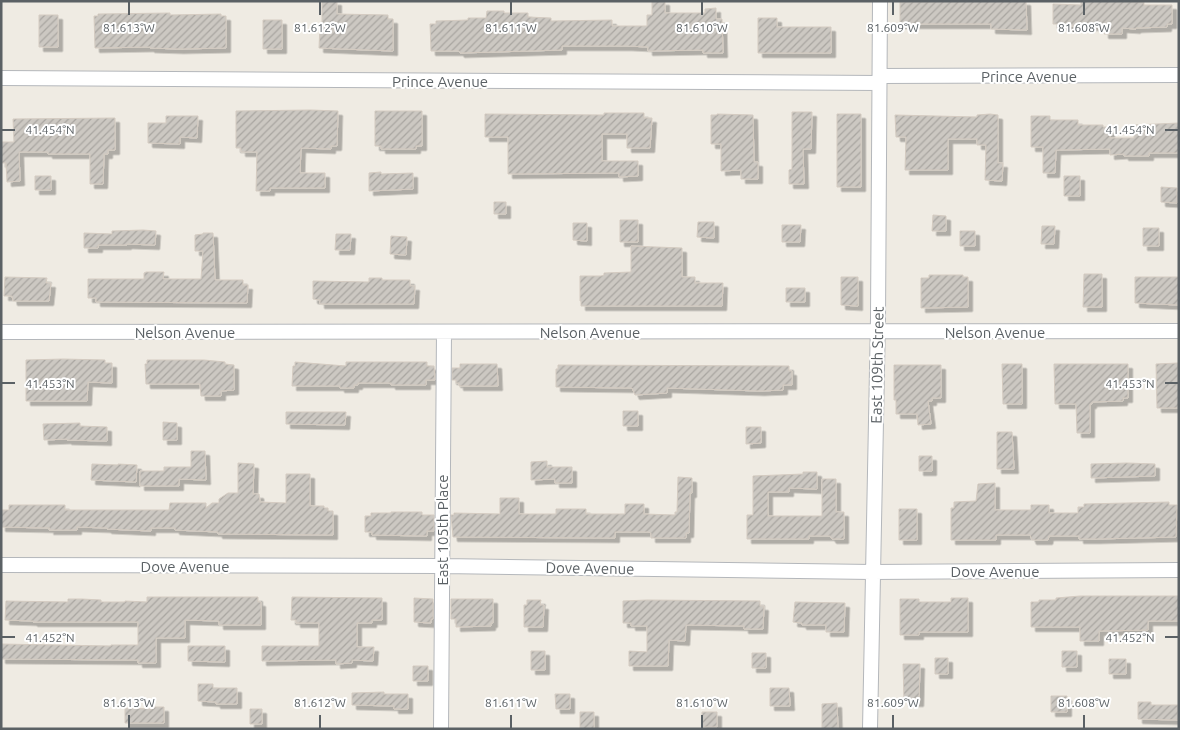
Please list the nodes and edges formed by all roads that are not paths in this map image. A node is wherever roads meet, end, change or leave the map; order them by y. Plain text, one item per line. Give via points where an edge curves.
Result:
1 (880, 1) edge
2 (1179, 75) edge
3 (1, 78) edge
4 (880, 80) junction
5 (1, 332) edge
6 (444, 332) junction
7 (877, 332) junction
8 (1179, 332) edge
9 (1, 565) edge
10 (442, 566) junction
11 (1179, 570) edge
12 (872, 572) junction
13 (440, 729) edge
14 (870, 729) edge

1 - 4 street, East 109th Street
2 - 4 street, Prince Avenue
3 - 4 street, Prince Avenue
4 - 7 street, East 109th Street
5 - 6 street, Nelson Avenue
6 - 7 street, Nelson Avenue
6 - 10 street, East 105th Place
7 - 8 street, Nelson Avenue
7 - 12 street, East 109th Street
9 - 10 street, Dove Avenue
10 - 12 street, Dove Avenue
10 - 13 street, East 105th Place
11 - 12 street, Dove Avenue
12 - 14 street, East 109th Street

